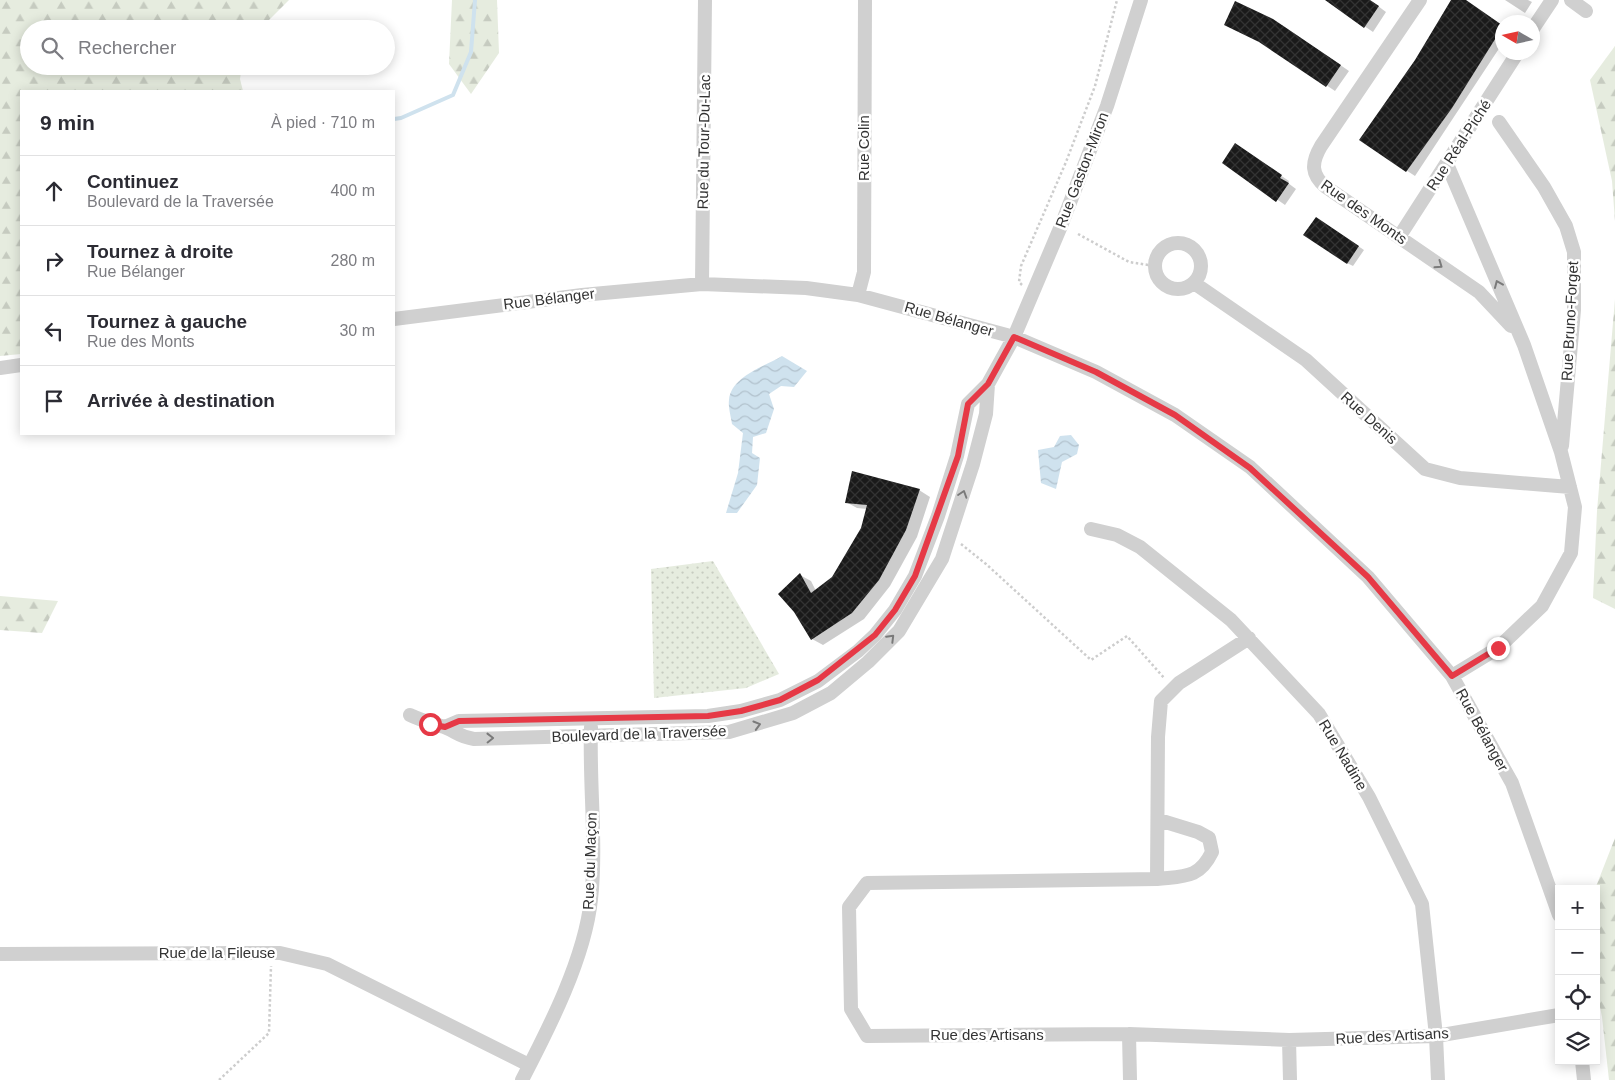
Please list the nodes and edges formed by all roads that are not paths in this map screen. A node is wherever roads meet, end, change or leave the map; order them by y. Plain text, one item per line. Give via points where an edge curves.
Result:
1 (705, 0) edge
2 (865, 0) edge
3 (1141, 0) edge
4 (1420, 0) edge
5 (1552, 0) edge
6 (1571, 0) edge
7 (1586, 11) dead end
8 (1540, 18) edge
9 (1513, 60) edge
10 (1499, 122) dead end
11 (1446, 164) junction
12 (1399, 237) junction
13 (1194, 283) junction
14 (702, 284) junction
15 (858, 295) junction
16 (395, 318) edge
17 (1014, 337) junction
18 (1524, 345) junction
19 (20, 365) edge
20 (0, 368) edge
21 (988, 384) junction
22 (1561, 452) junction
23 (1570, 487) junction
24 (1091, 529) dead end
25 (1249, 638) junction
26 (1452, 676) junction
27 (410, 715) dead end
28 (592, 719) junction
29 (445, 727) junction
30 (591, 736) junction
31 (1159, 820) junction
32 (1157, 879) junction
33 (1555, 904) edge
34 (0, 954) edge
35 (1555, 1016) edge
36 (1129, 1034) junction
37 (1436, 1036) junction
38 (1289, 1040) junction
39 (529, 1065) junction
40 (1582, 1065) edge
41 (522, 1080) edge
42 (1130, 1080) edge
43 (1290, 1080) edge
44 (1438, 1080) edge
45 (1584, 1080) edge

1 - 14 street, Rue du Tour-Du-Lac
2 - 15 street, Rue Colin via 864,272
3 - 17 street, Rue Gaston-Miron via 1107,106
4 - 12 street, Rue des Monts via 1320,146 1313,166 1322,183
5 - 8 street
6 - 7 street
9 - 11 street, Rue Réal-Piché
10 - 22 street, Rue Bruno-Forget via 1544,187 1566,226 1574,252 1574,310
11 - 12 street, Rue Réal-Piché
18 -> 11 street, Rue des Monts
12 -> 18 street, Rue des Monts via 1479,292
13 - 13 street via 1201,269 1194,249 1187,245 1165,247 1156,259 1156,274 1166,286 1180,289
13 - 23 street, Rue Denis via 1306,360 1426,469 1460,478
14 - 15 street, Rue Bélanger via 806,288
14 - 16 street, Rue Bélanger
15 - 17 street, Rue Bélanger
17 - 21 street, Boulevard de la Traversée
17 - 26 street, Rue Bélanger via 1096,372 1166,410 1250,468 1368,577
18 - 22 street, Rue des Monts
19 - 20 street
21 - 28 street, Boulevard de la Traversée via 968,404 958,456 915,576 895,610 858,651 818,680 780,700 741,711 708,716
30 -> 21 street, Boulevard de la Traversée via 729,732 793,713 831,693 868,662 899,631 942,559 973,464 984,422
22 - 23 street, Rue des Monts
23 - 26 street, Rue des Monts via 1575,506 1570,553 1542,606 1498,648
24 - 25 street, Rue Nadine via 1140,547
25 - 31 street via 1179,683 1161,701
25 - 37 street, Rue Nadine via 1319,714 1369,797 1422,904
26 - 33 street, Rue Bélanger via 1512,783
27 - 29 street, Boulevard de la Traversée
28 - 29 street, Boulevard de la Traversée via 459,721
28 - 30 street, Rue du Maçon
29 -> 30 street, Boulevard de la Traversée via 460,737 474,738
30 - 39 street, Rue du Maçon via 591,898 587,923 553,1019
31 - 32 street
31 - 32 street, Rue des Artisans via 1208,838 1212,852 1205,866 1194,875
32 - 36 street, Rue des Artisans via 867,883 849,907 850,1010 867,1036
34 - 39 street, Rue de la Fileuse via 272,953 328,964
35 - 37 street, Rue des Artisans
36 - 38 street, Rue des Artisans
36 - 42 street
37 - 38 street, Rue des Artisans
37 - 44 street, Rue Nadine
38 - 43 street
39 - 41 street, Rue du Maçon
40 - 45 street

